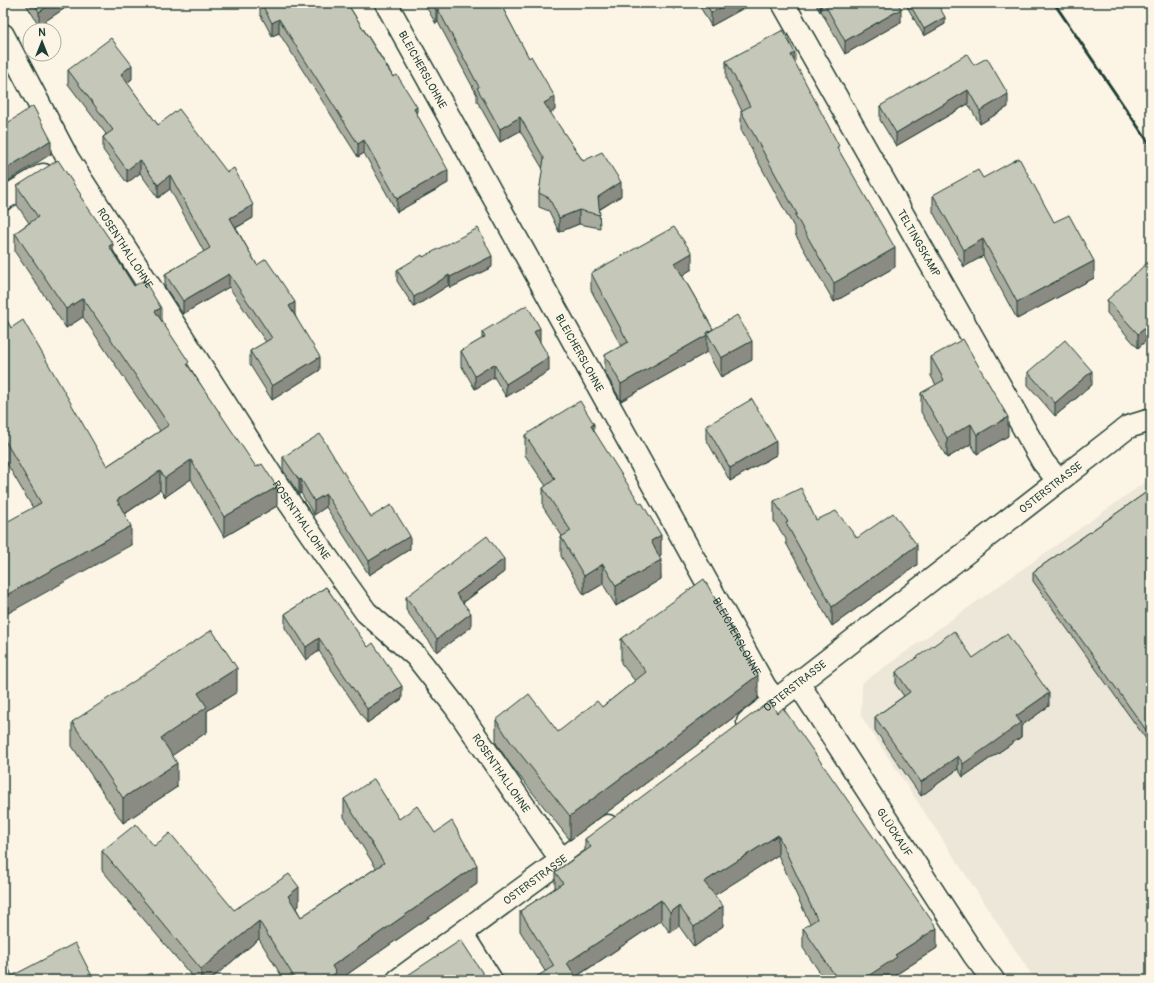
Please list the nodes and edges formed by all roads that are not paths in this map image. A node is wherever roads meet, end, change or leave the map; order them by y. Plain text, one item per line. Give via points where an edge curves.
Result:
1 (386, 3) edge
2 (783, 3) edge
3 (3, 35) edge
4 (68, 159) junction
5 (3, 199) edge
6 (1151, 420) edge
7 (1058, 480) junction
8 (798, 683) junction
9 (776, 701) junction
10 (732, 734) edge
11 (625, 814) edge
12 (562, 861) junction
13 (462, 934) junction
14 (398, 980) edge
15 (491, 980) edge
16 (993, 980) edge

1 - 9 street, BLEICHERSLOHNE via 765,687
2 - 7 street, TELTINGSKAMP via 1043,462
3 - 4 street, ROSENTHALLOHNE
4 - 5 street
4 - 12 street, ROSENTHALLOHNE via 326,556 366,612 416,656 456,706
6 - 7 street, OSTERSTRASSE via 1128,427
7 - 8 street, OSTERSTRASSE
8 - 9 street, OSTERSTRASSE
8 - 16 street, GLÜCKAUF via 974,955
9 - 10 street, OSTERSTRASSE
11 - 12 street, OSTERSTRASSE
12 - 13 street, OSTERSTRASSE
13 - 14 street, OSTERSTRASSE
13 - 15 street

